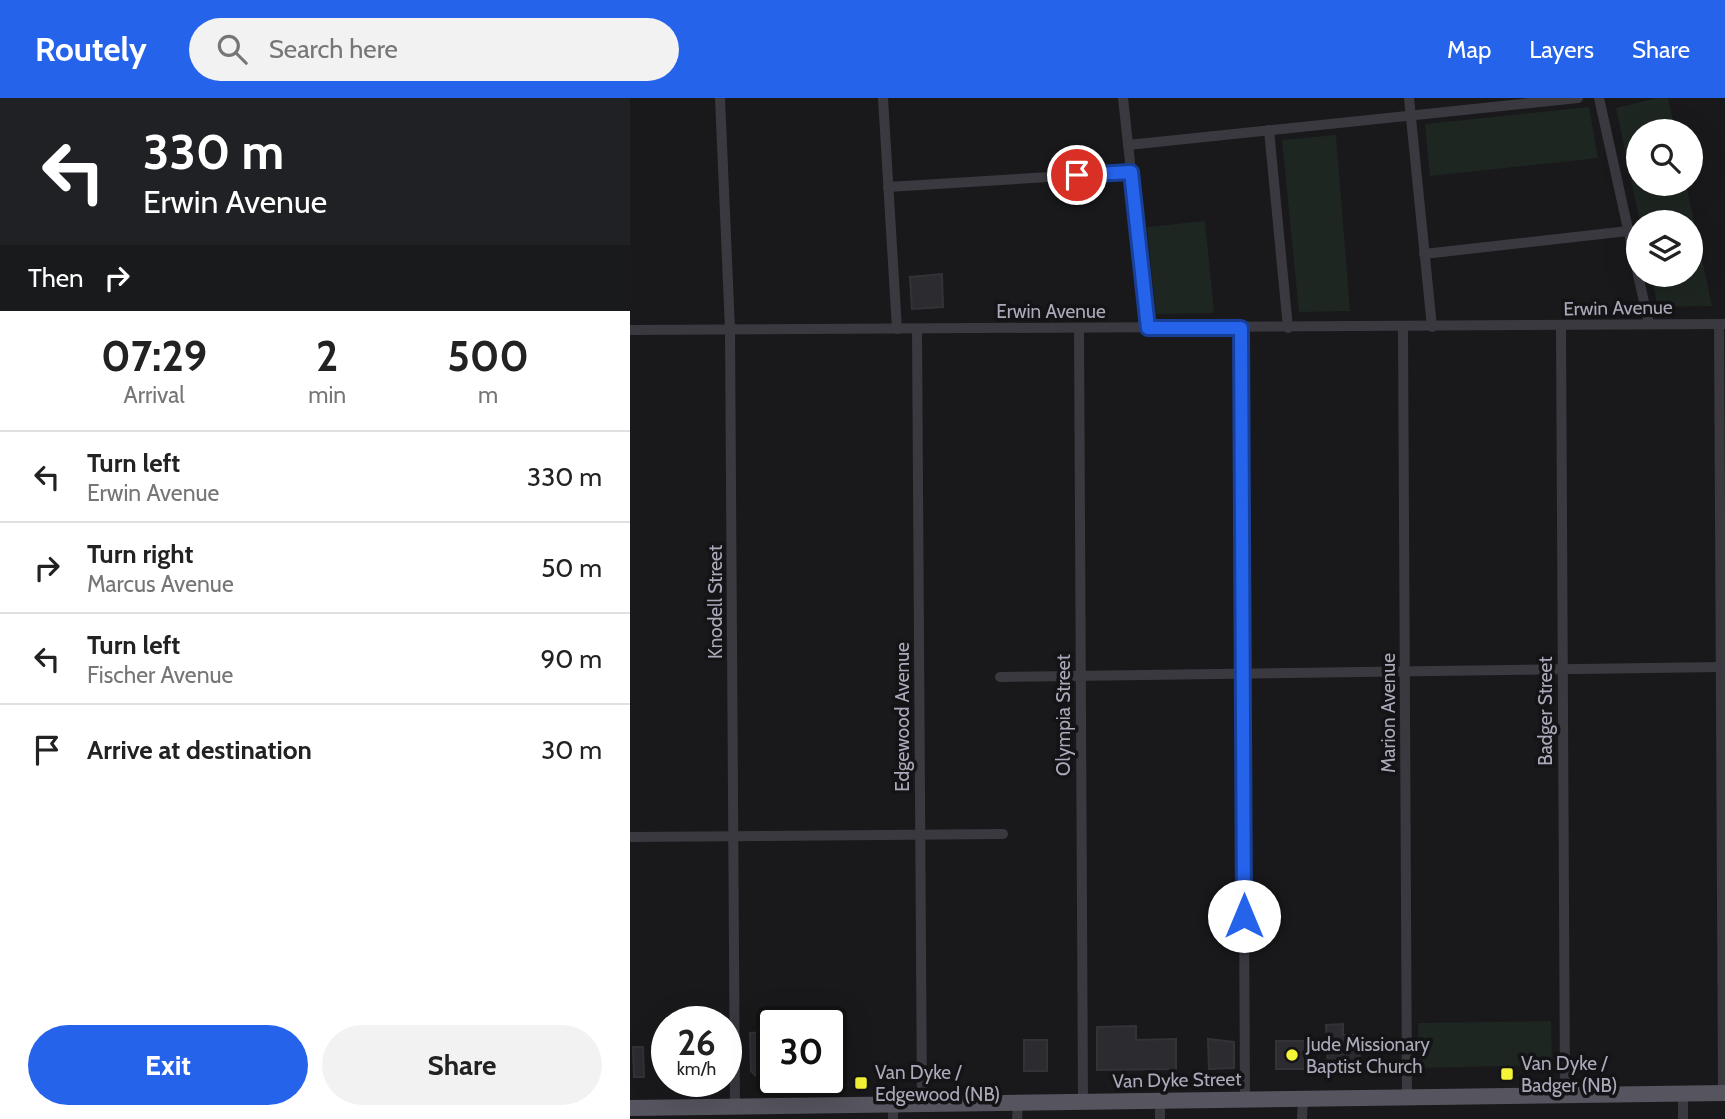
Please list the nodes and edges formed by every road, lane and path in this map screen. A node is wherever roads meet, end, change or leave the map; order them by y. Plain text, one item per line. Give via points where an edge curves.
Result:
1 (720, 98) edge
2 (883, 98) edge
3 (1123, 98) edge
4 (1409, 98) edge
5 (1578, 98) edge
6 (1599, 98) edge
7 (1410, 115) junction
8 (1269, 130) junction
9 (1128, 145) junction
10 (1131, 172) junction
11 (888, 187) junction
12 (1626, 222) edge
13 (1626, 231) edge
14 (1424, 254) junction
15 (1641, 287) edge
16 (1649, 324) junction
17 (1722, 324) edge
18 (1561, 326) junction
19 (1432, 327) junction
20 (1079, 328) junction
21 (1148, 328) junction
22 (1241, 328) junction
23 (1288, 328) junction
24 (1403, 328) junction
25 (730, 329) junction
26 (897, 329) junction
27 (917, 329) junction
28 (630, 330) edge
29 (1722, 421) edge
30 (1723, 567) edge
31 (1721, 667) junction
32 (1563, 670) junction
33 (1405, 672) junction
34 (1243, 674) junction
35 (1081, 676) junction
36 (1000, 677) dead end
37 (1723, 707) edge
38 (920, 834) junction
39 (1003, 834) dead end
40 (733, 836) junction
41 (630, 837) edge
42 (1724, 1093) edge
43 (1683, 1094) junction
44 (1564, 1095) junction
45 (1407, 1098) junction
46 (1303, 1099) junction
47 (1245, 1100) junction
48 (1160, 1101) junction
49 (1083, 1103) junction
50 (922, 1105) junction
51 (735, 1107) junction
52 (1017, 1111) edge
53 (631, 1112) edge
54 (893, 1112) edge
55 (773, 1113) edge
56 (1160, 1119) edge
57 (1303, 1119) edge
58 (1682, 1119) edge

1 - 25 street, Knodell Street
2 - 11 street
3 - 9 street
4 - 7 street
5 - 7 street
6 - 12 street
7 - 8 street
7 - 14 street
8 - 9 street
8 - 23 street
9 - 10 street
10 - 11 street
10 - 21 street
11 - 26 street
13 - 14 street
14 - 19 street
15 - 16 street
16 - 17 street, Erwin Avenue
16 - 18 street, Erwin Avenue
17 - 29 street
18 - 19 street, Erwin Avenue
18 - 32 street, Badger Street
19 - 24 street, Erwin Avenue
20 - 21 street, Erwin Avenue
20 - 27 street, Erwin Avenue
20 - 35 street, Olympia Street
21 - 22 street, Erwin Avenue
22 - 23 street, Erwin Avenue
22 - 34 street
23 - 24 street, Erwin Avenue
24 - 33 street, Marion Avenue
25 - 26 street, Erwin Avenue
25 - 28 street, Erwin Avenue
25 - 40 street, Knodell Street
26 - 27 street, Erwin Avenue
27 - 38 street, Edgewood Avenue
29 - 30 street
30 - 31 street
31 - 32 street
31 - 37 street
32 - 33 street
32 - 44 street, Badger Street
33 - 34 street
33 - 45 street, Marion Avenue
34 - 35 street
34 - 47 street
35 - 36 street
35 - 49 street, Olympia Street
37 - 42 street
38 - 39 street
38 - 40 street
38 - 50 street, Edgewood Avenue
40 - 41 street
40 - 51 street, Knodell Street
42 - 43 main road, Van Dyke Street
43 - 44 main road, Van Dyke Street
43 - 58 street
44 - 45 main road, Van Dyke Street
45 - 46 main road, Van Dyke Street
46 - 47 main road, Van Dyke Street
46 - 57 street
47 - 48 main road, Van Dyke Street
48 - 49 main road, Van Dyke Street
48 - 56 street
49 - 52 main road, Van Dyke Street
50 - 52 main road, Van Dyke Street
50 - 54 main road, Van Dyke Street
51 - 53 main road, Van Dyke Street
51 - 55 main road, Van Dyke Street
54 - 55 main road, Van Dyke Street

